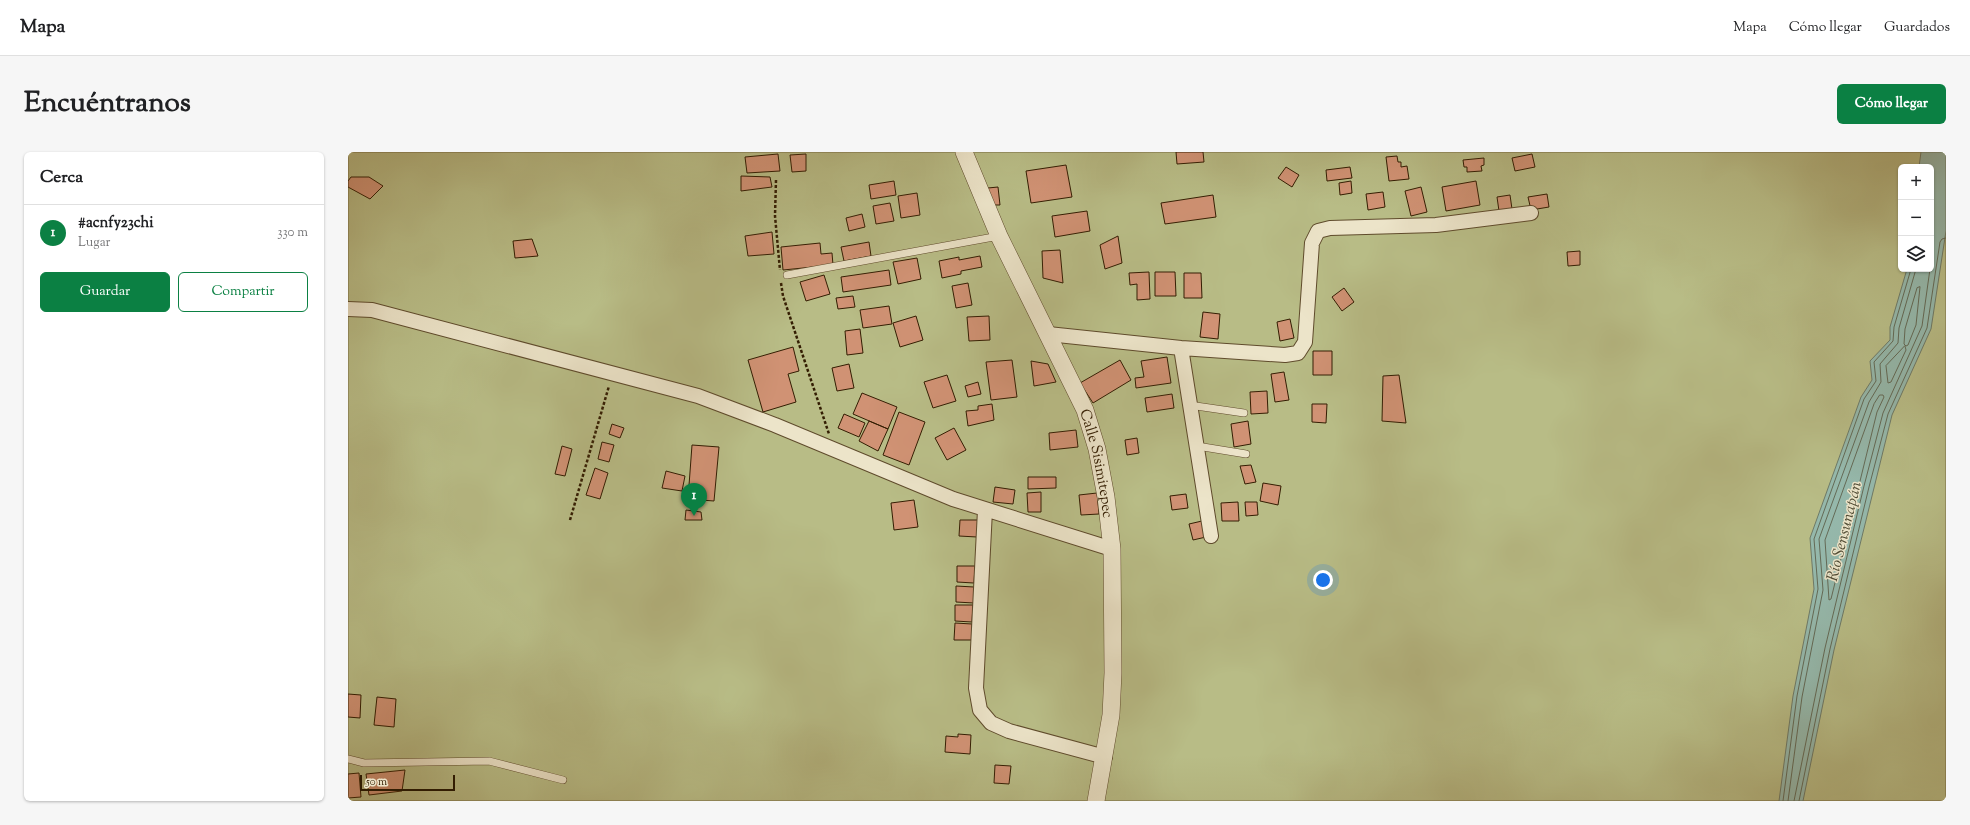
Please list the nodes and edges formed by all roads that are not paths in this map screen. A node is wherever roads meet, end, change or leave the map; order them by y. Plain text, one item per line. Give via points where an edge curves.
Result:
1 (964, 152) edge
2 (1531, 213) dead end
3 (999, 236) junction
4 (784, 275) road end
5 (348, 309) edge
6 (1048, 334) junction
7 (1181, 348) junction
8 (1189, 405) junction
9 (1244, 413) dead end
10 (1197, 446) junction
11 (1246, 454) dead end
12 (985, 510) junction
13 (1211, 536) dead end
14 (1112, 549) junction
15 (1105, 758) junction
16 (348, 759) edge
17 (563, 780) dead end
18 (1096, 801) edge

1 - 3 street, Calle Sisimitepec
2 - 7 street via 1436,225 1330,228 1318,231 1312,243 1305,342 1298,354
3 - 4 lane
3 - 6 street, Calle Sisimitepec
5 - 12 street via 372,310 698,396
6 - 7 street
6 - 14 street, Calle Sisimitepec via 1085,410 1093,436 1106,497
7 - 8 street
8 - 9 lane
8 - 10 street
10 - 11 lane
10 - 13 street
12 - 14 street
12 - 15 street via 976,688 980,710 991,723 1009,731
14 - 15 street, Calle Sisimitepec via 1111,715
15 - 18 street, Calle Sisimitepec
16 - 17 lane via 364,763 489,761

